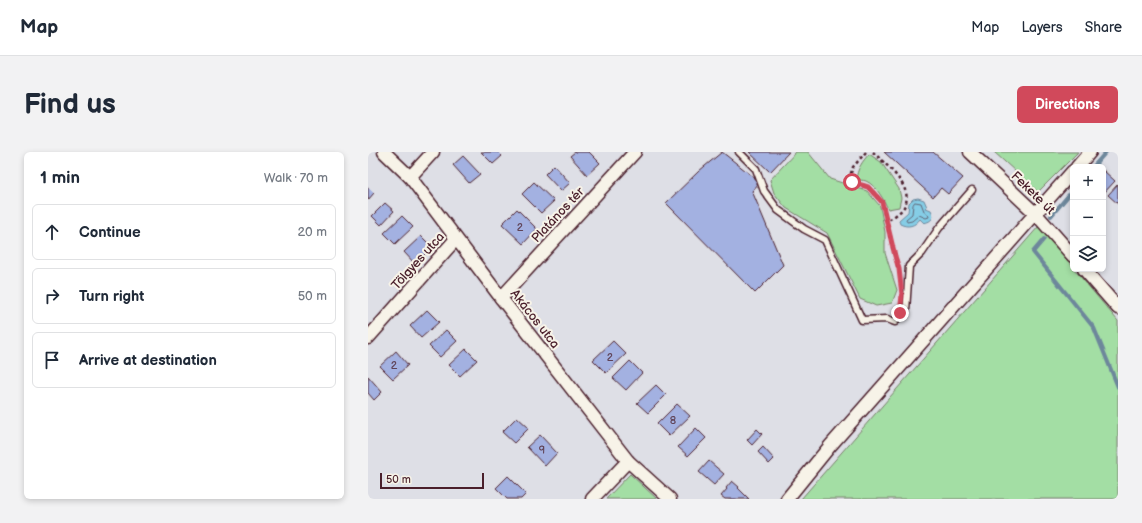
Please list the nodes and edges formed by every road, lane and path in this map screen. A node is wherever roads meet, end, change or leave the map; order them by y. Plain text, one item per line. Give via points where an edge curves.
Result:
1 (384, 152) edge
2 (433, 152) edge
3 (635, 152) edge
4 (739, 152) edge
5 (866, 152) edge
6 (873, 152) edge
7 (970, 152) edge
8 (1090, 152) edge
9 (1080, 164) edge
10 (1070, 174) edge
11 (410, 177) junction
12 (972, 190) dead end
13 (1036, 214) junction
14 (887, 221) junction
15 (456, 239) junction
16 (1070, 253) edge
17 (899, 269) dead end
18 (1087, 272) edge
19 (501, 298) junction
20 (1118, 308) edge
21 (368, 338) edge
22 (628, 461) junction
23 (592, 499) edge
24 (670, 499) edge
25 (787, 499) edge

1 - 11 street, Akácos utca
2 - 11 street
3 - 19 street, Platános tér
4 - 12 lane via 756,169 764,191 778,210 825,240 862,320 886,319 895,322 900,313 906,311 910,266
5 - 14 path via 852,167 849,179 868,187 882,202
6 - 14 path via 906,189 906,204
7 - 13 street, Fekete út
8 - 9 street
10 - 13 street
11 - 15 street, Akácos utca
13 - 16 street, Fekete út
13 - 25 street via 830,446
14 - 17 path
15 - 19 street, Akácos utca
15 - 21 street, Tölgyes utca
18 - 20 street
19 - 22 street, Akácos utca
22 - 23 street
22 - 24 street, Akácos utca

